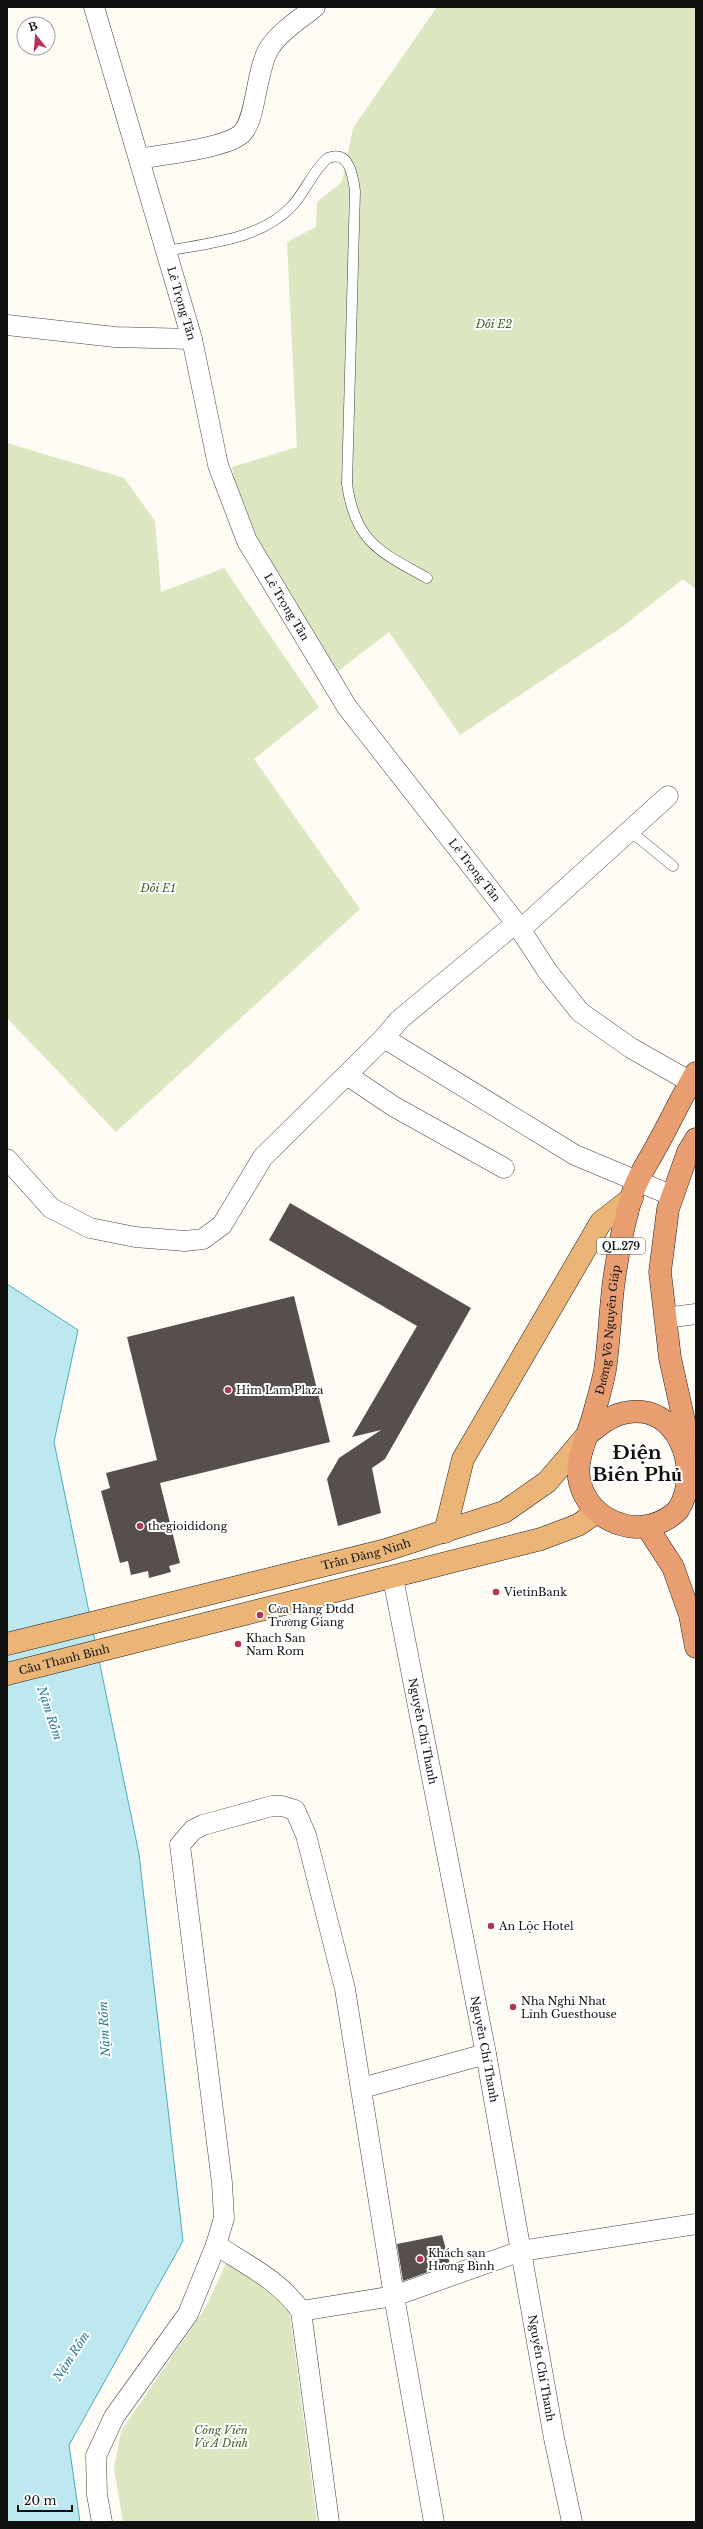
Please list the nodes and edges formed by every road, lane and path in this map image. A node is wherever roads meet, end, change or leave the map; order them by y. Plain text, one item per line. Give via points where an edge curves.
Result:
1 (94, 7) edge
2 (315, 7) edge
3 (139, 159) junction
4 (166, 252) junction
5 (7, 325) edge
6 (192, 338) junction
7 (427, 578) dead end
8 (668, 796) dead end
9 (630, 831) junction
10 (672, 866) dead end
11 (518, 926) junction
12 (384, 1038) junction
13 (347, 1074) junction
14 (694, 1080) edge
15 (696, 1139) edge
16 (7, 1159) edge
17 (504, 1168) dead end
18 (634, 1190) junction
19 (672, 1196) junction
20 (696, 1314) edge
21 (665, 1318) junction
22 (588, 1434) junction
23 (688, 1440) junction
24 (693, 1501) edge
25 (597, 1512) junction
26 (647, 1527) junction
27 (445, 1532) junction
28 (386, 1550) junction
29 (393, 1578) junction
30 (7, 1644) edge
31 (696, 1647) edge
32 (7, 1674) edge
33 (486, 2054) junction
34 (362, 2088) junction
35 (696, 2224) edge
36 (216, 2245) junction
37 (521, 2251) junction
38 (394, 2296) junction
39 (301, 2311) junction
40 (102, 2522) edge
41 (329, 2522) edge
42 (434, 2522) edge
43 (572, 2522) edge

1 - 3 street, Lê Trọng Tấn
2 - 3 street via 270,47 261,64 248,125 240,135 224,142
3 - 4 street, Lê Trọng Tấn
4 - 6 street, Lê Trọng Tấn
4 - 7 lane via 239,236 267,226 291,208 328,158 339,156 346,161 354,180 355,191 347,484 349,501 361,531 371,543 382,553
5 - 6 street via 115,336
6 - 11 street, Lê Trọng Tấn via 218,464 247,541 347,707
8 - 9 street
9 - 10 lane
9 - 11 street
11 - 12 street via 398,1020
11 - 14 street, Lê Trọng Tấn via 548,972 580,1012 631,1048
12 - 13 street
12 - 18 street
13 - 16 street via 263,1157 222,1225 203,1239 185,1241 135,1237 90,1228 51,1208
13 - 17 street via 393,1106
14 - 18 highway, Đường Võ Nguyên Giáp / QL.279
15 - 19 highway, QL.279 via 688,1152
18 - 19 street
18 - 22 highway, Đường Võ Nguyên Giáp / QL.279 via 613,1286 605,1371
18 - 27 main road via 601,1222 464,1459
19 - 21 highway, QL.279 via 660,1272
20 - 21 street
21 - 23 highway, QL.279 via 670,1358
22 - 23 highway, QL.279 via 606,1420 623,1413 642,1411 660,1416 676,1426
22 - 25 highway, QL.279 via 579,1465 580,1482 586,1498
22 - 27 main road, Trần Đăng Ninh via 547,1482 504,1512
23 - 24 highway, QL.279 via 695,1470
24 - 26 highway, QL.279 via 665,1521
25 - 26 highway, QL.279 via 612,1522 628,1527
25 - 29 main road via 578,1525 541,1539
26 - 31 highway via 672,1567 690,1615
27 - 28 main road, Trần Đăng Ninh
28 - 29 main road
28 - 30 main road, Trần Đăng Ninh
29 - 32 main road, Cầu Thanh Bình
29 - 33 street, Nguyễn Chí Thanh
33 - 34 street
33 - 37 street, Nguyễn Chí Thanh
34 - 36 street via 345,1989 306,1835 295,1810 272,1806 193,1830 180,1846 222,2183 224,2218
34 - 38 street
35 - 37 street
36 - 39 street via 276,2283 291,2296
36 - 40 street via 188,2314 114,2418 96,2456 97,2495
37 - 38 street
37 - 43 street, Nguyễn Chí Thanh
38 - 39 street
38 - 42 street
39 - 41 street

